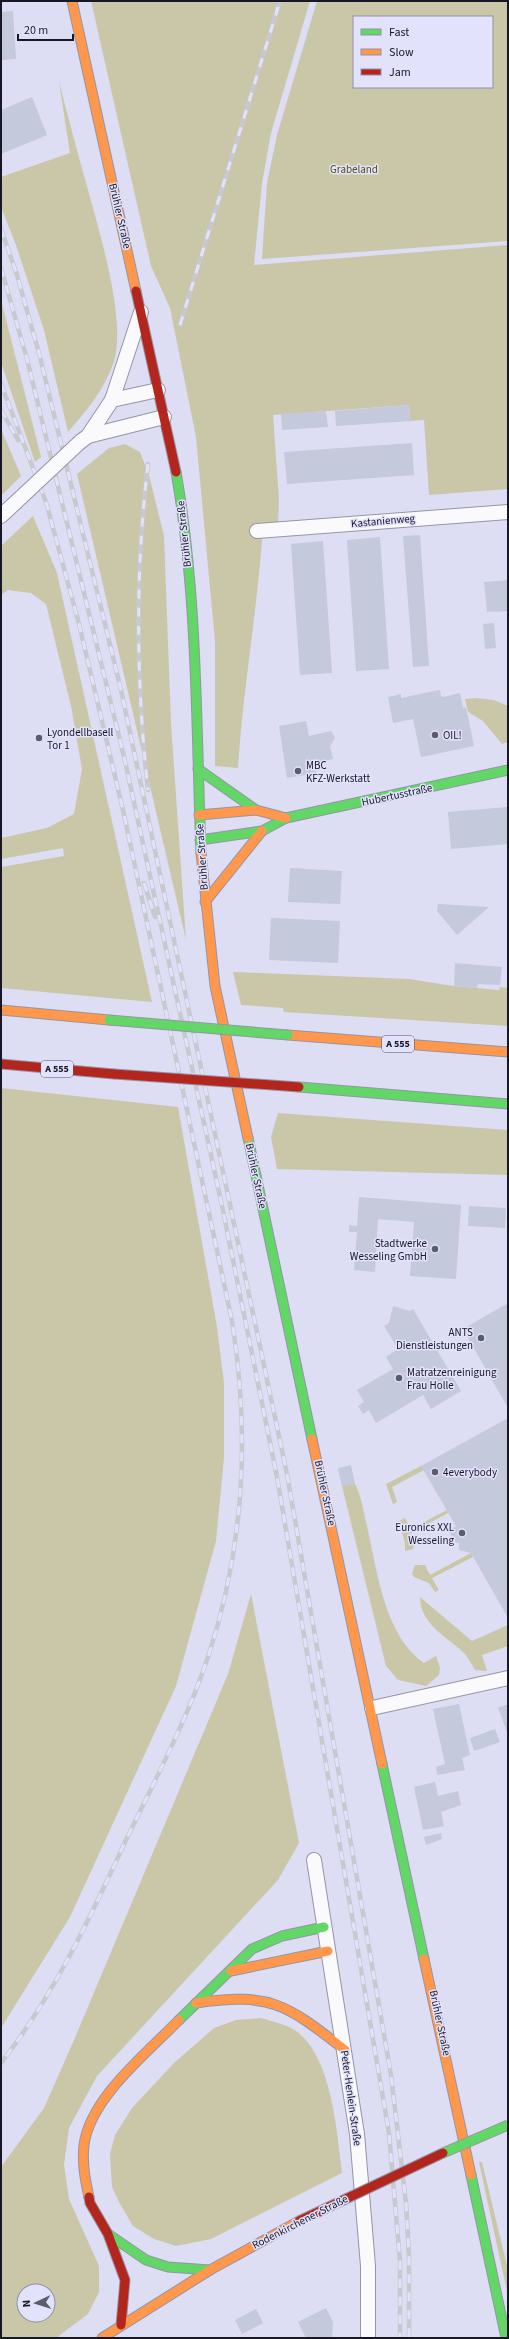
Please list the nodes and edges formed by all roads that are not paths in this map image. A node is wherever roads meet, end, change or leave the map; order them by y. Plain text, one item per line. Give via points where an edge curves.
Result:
1 (72, 1) edge
2 (141, 312) junction
3 (158, 390) junction
4 (112, 400) junction
5 (164, 417) junction
6 (84, 439) junction
7 (508, 512) edge
8 (1, 516) edge
9 (257, 531) dead end
10 (198, 769) junction
11 (508, 770) edge
12 (256, 810) junction
13 (199, 815) junction
14 (286, 818) junction
15 (262, 831) junction
16 (200, 840) junction
17 (205, 902) junction
18 (1, 1010) edge
19 (508, 1052) edge
20 (1, 1064) edge
21 (508, 1104) edge
22 (508, 1678) edge
23 (372, 1708) junction
24 (314, 1860) dead end
25 (324, 1927) junction
26 (328, 1951) junction
27 (231, 1971) junction
28 (196, 2003) junction
29 (345, 2050) junction
30 (508, 2125) edge
31 (108, 2234) junction
32 (210, 2270) junction
33 (122, 2325) junction
34 (102, 2338) edge
35 (368, 2338) edge
36 (506, 2338) edge

1 - 2 main road, Brühler Straße
2 - 3 main road, Brühler Straße
2 - 4 street
3 - 4 street
3 - 5 main road, Brühler Straße
4 - 6 street
5 - 6 street
5 - 10 main road, Brühler Straße via 184,519 193,637
6 - 8 street, bridge
7 - 9 street, Kastanienweg
10 - 12 main road
10 - 13 main road, Brühler Straße
11 - 14 main road, Hubertusstraße
12 - 13 main road, Hubertusstraße
12 - 14 main road, Hubertusstraße
13 - 16 main road, Brühler Straße
14 - 15 main road, Hubertusstraße
15 - 16 main road, Hubertusstraße
15 - 17 main road
16 - 17 main road, Brühler Straße
17 - 23 main road, Brühler Straße via 217,994
18 - 19 main road, A 555, bridge
20 - 21 main road, A 555, bridge
22 - 23 street
23 - 36 main road, Brühler Straße
24 - 25 street, Peter-Henlein-Straße
25 - 26 street, Peter-Henlein-Straße
25 - 27 main road via 282,1936 252,1949
26 - 27 main road
26 - 29 street, Peter-Henlein-Straße
27 - 28 main road
28 - 29 main road via 230,1997 267,1999 293,2010
28 - 31 main road via 112,2089 92,2118 84,2144 83,2168 90,2203
29 - 35 street, Peter-Henlein-Straße via 357,2134 368,2266
30 - 32 main road, Rodenkirchener Straße, bridge via 404,2170 299,2221
31 - 32 main road via 146,2260 168,2267
31 - 33 main road via 125,2280
32 - 33 main road, Rodenkirchener Straße
33 - 34 main road, Rodenkirchener Straße

